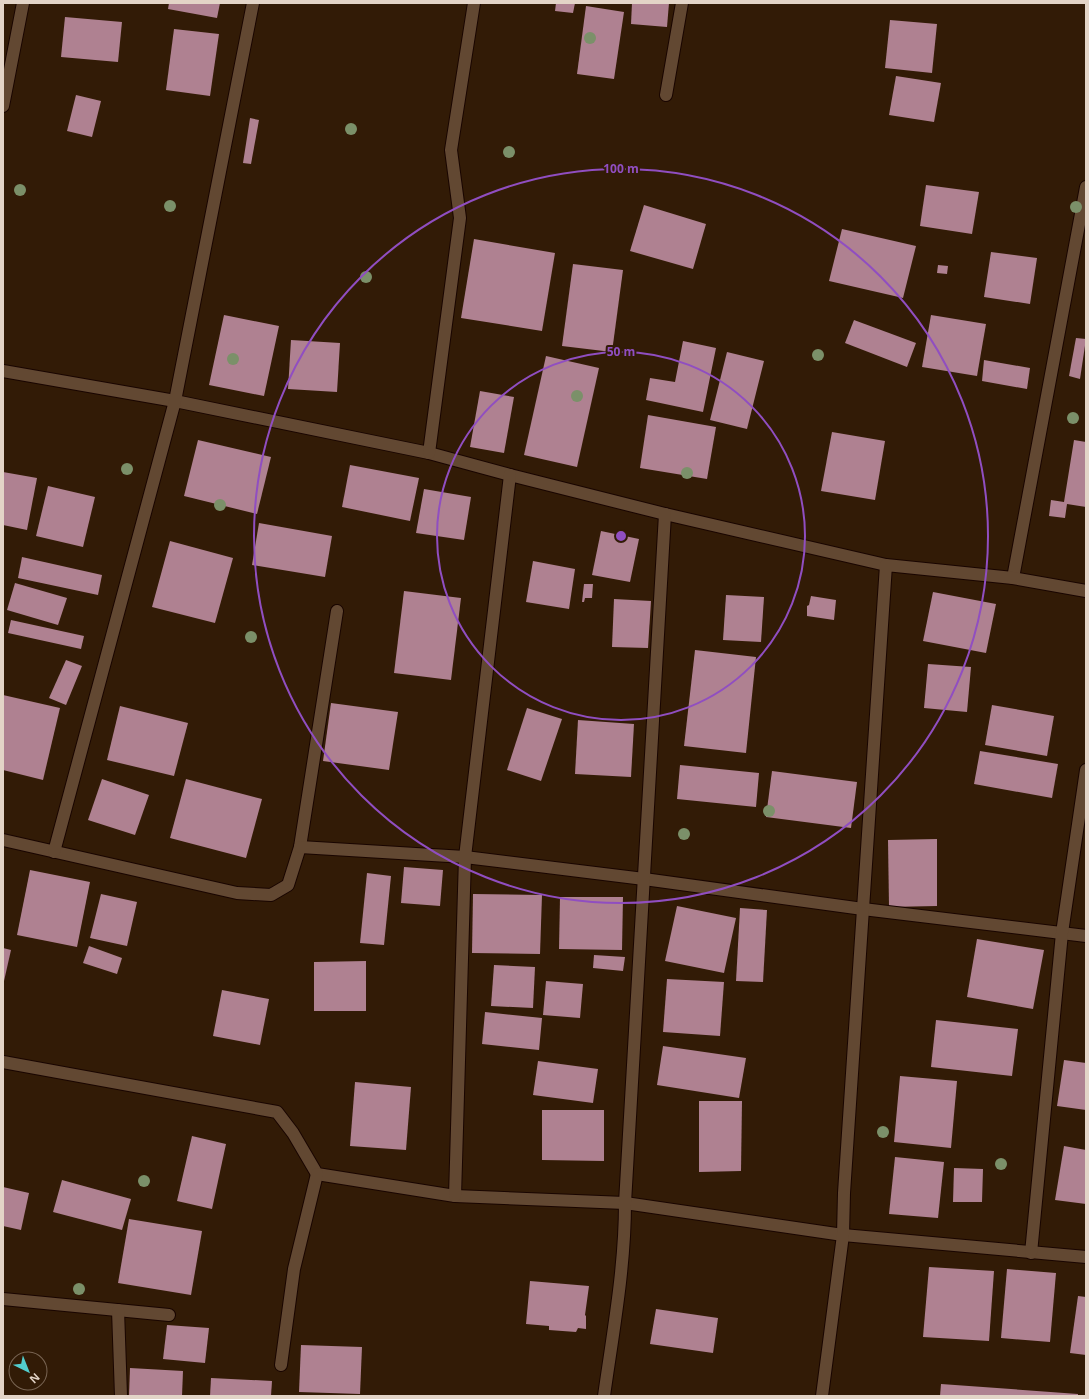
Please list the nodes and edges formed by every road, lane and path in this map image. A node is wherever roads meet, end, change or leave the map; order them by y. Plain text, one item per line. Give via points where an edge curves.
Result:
1 (23, 3) edge
2 (253, 3) edge
3 (474, 3) edge
4 (682, 3) edge
5 (666, 95) dead end
6 (3, 106) edge
7 (1086, 188) edge
8 (3, 371) edge
9 (175, 401) junction
10 (429, 454) junction
11 (510, 475) junction
12 (665, 514) junction
13 (886, 565) junction
14 (1013, 578) junction
15 (1086, 591) edge
16 (336, 611) dead end
17 (1086, 770) edge
18 (3, 840) edge
19 (300, 847) junction
20 (54, 852) junction
21 (465, 857) junction
22 (644, 879) junction
23 (863, 909) junction
24 (1062, 933) junction
25 (1086, 936) edge
26 (3, 1062) edge
27 (317, 1174) junction
28 (455, 1196) junction
29 (625, 1203) junction
30 (843, 1235) junction
31 (1032, 1253) junction
32 (1086, 1257) edge
33 (3, 1299) edge
34 (118, 1310) junction
35 (169, 1315) dead end
36 (281, 1365) dead end
37 (121, 1396) edge
38 (604, 1396) edge
39 (822, 1396) edge

1 - 6 street
2 - 9 street
3 - 10 street via 451,150 460,218
4 - 5 street
7 - 14 street
8 - 9 street
9 - 10 street
9 - 20 street
10 - 11 street
11 - 12 street
11 - 21 street
12 - 13 street
12 - 22 street
13 - 14 street
13 - 23 street
14 - 15 street
16 - 19 street
17 - 24 street
18 - 20 street
19 - 20 street via 288,885 271,895 237,893
19 - 21 street
21 - 22 street
21 - 28 street
22 - 23 street
22 - 29 street
23 - 24 street
23 - 30 street
24 - 25 street
24 - 31 street
26 - 27 street via 277,1112 293,1133
27 - 28 street
27 - 36 street via 294,1269
28 - 29 street
29 - 30 street
29 - 38 street via 621,1272
30 - 31 street
30 - 39 street
31 - 32 street
33 - 34 street
34 - 35 street
34 - 37 street

